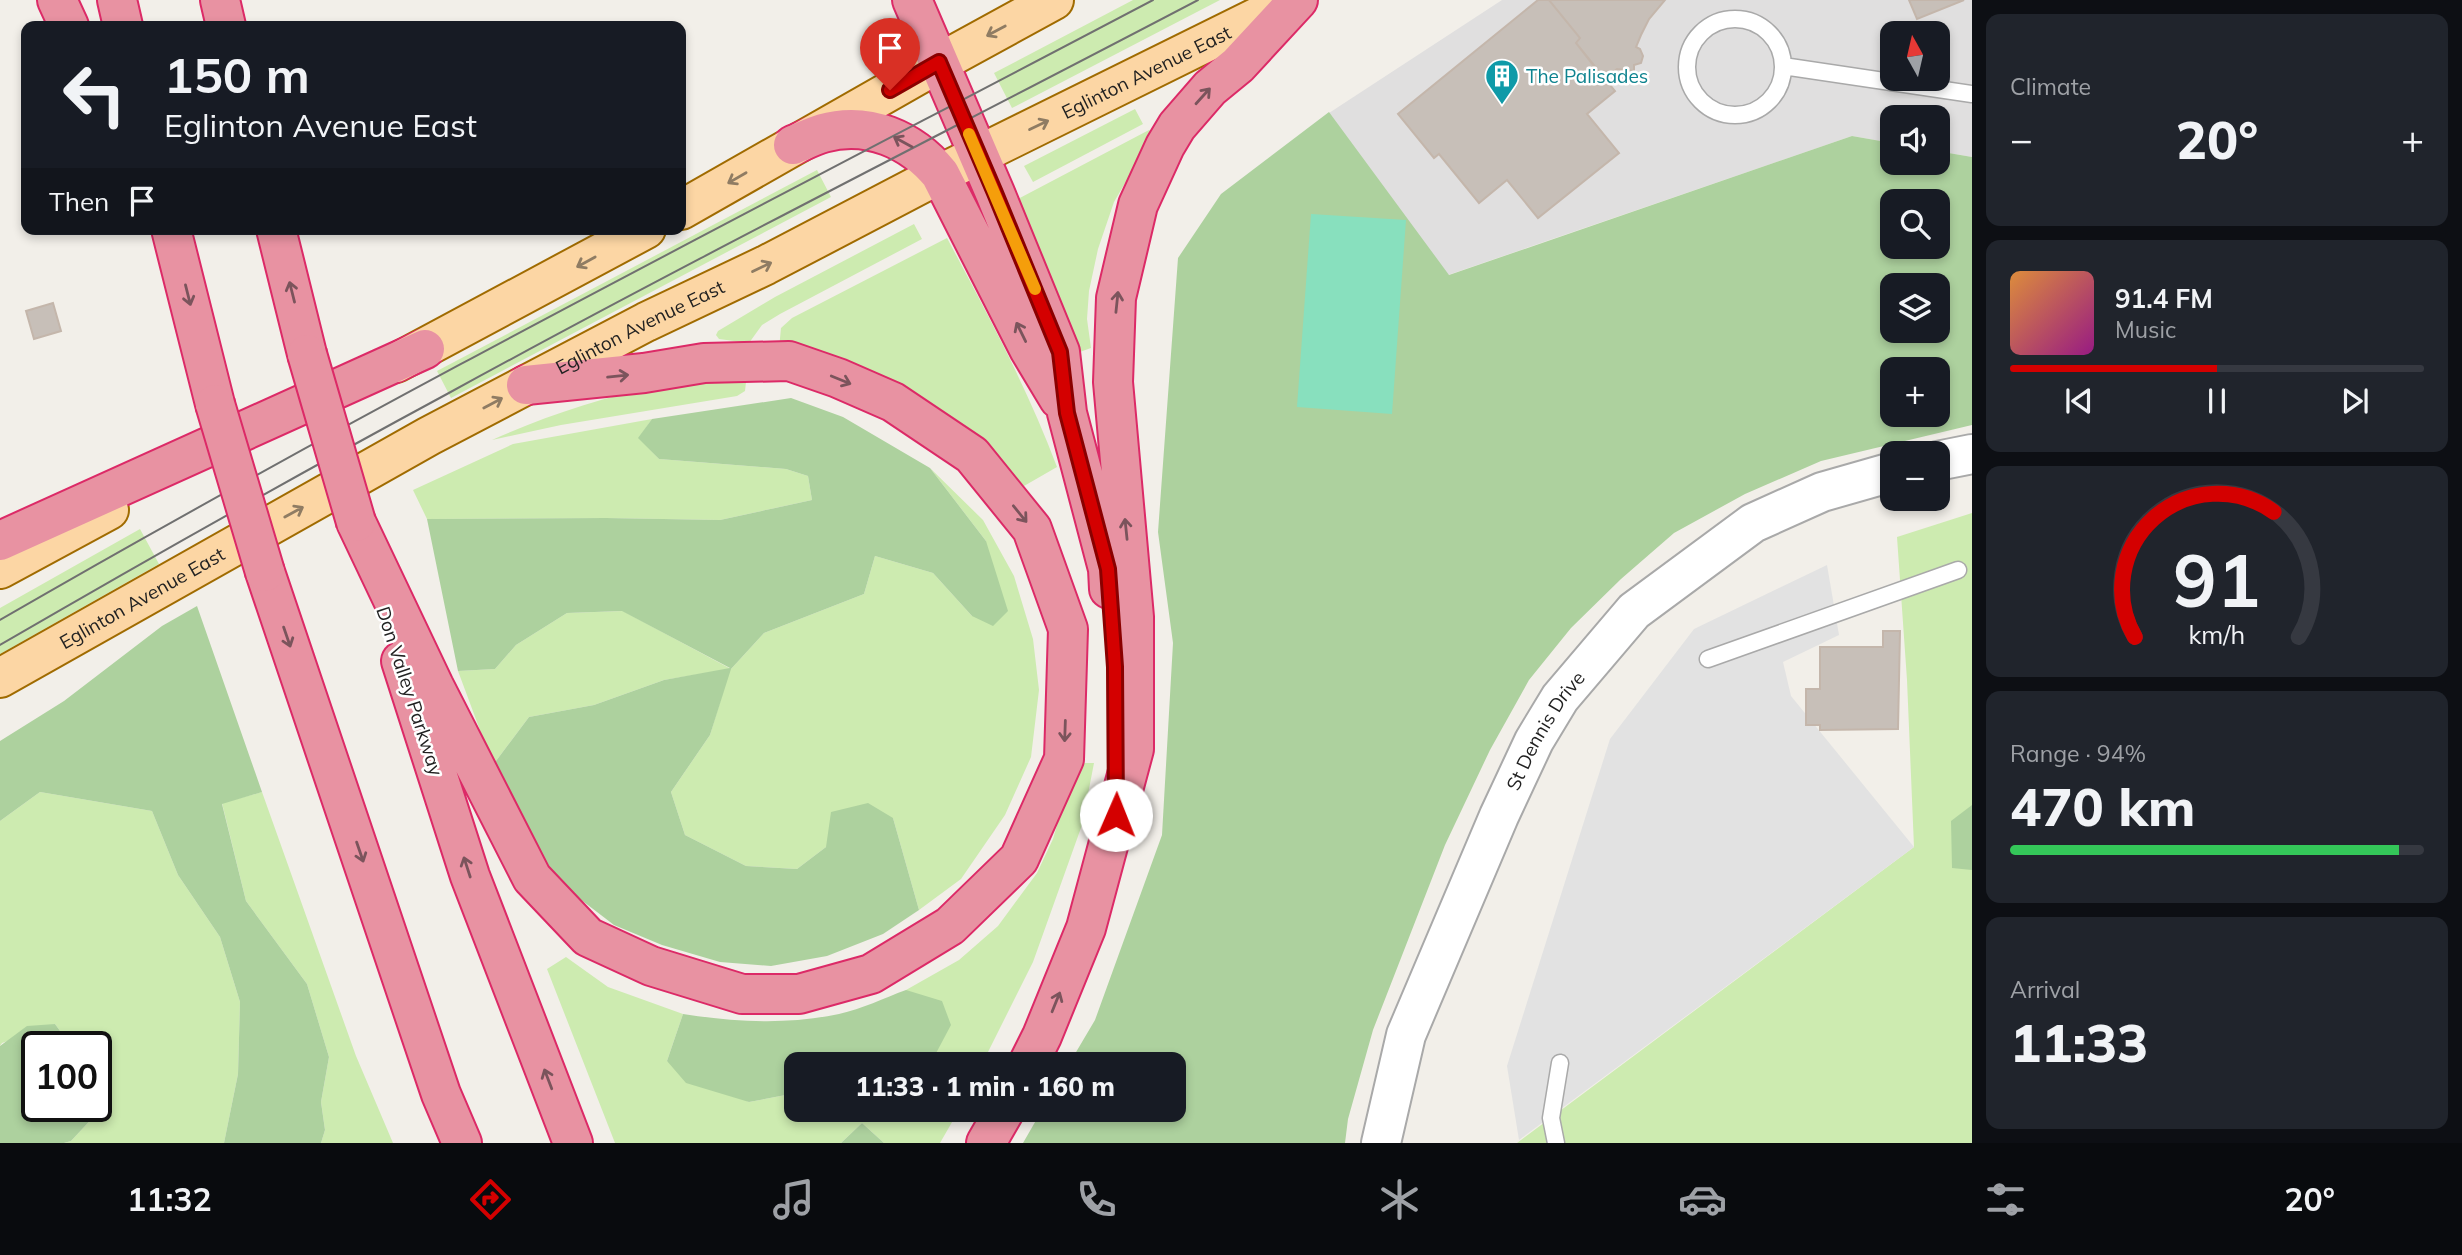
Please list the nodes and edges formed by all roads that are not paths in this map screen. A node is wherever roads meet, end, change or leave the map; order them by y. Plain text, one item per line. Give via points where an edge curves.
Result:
1 (57, 0) edge
2 (117, 0) edge
3 (220, 0) edge
4 (912, 0) edge
5 (1054, 0) edge
6 (1293, 0) edge
7 (1298, 0) edge
8 (67, 21) edge
9 (121, 21) edge
10 (225, 21) edge
11 (939, 62) junction
12 (1783, 66) junction
13 (1972, 94) edge
14 (793, 145) junction
15 (978, 156) junction
16 (940, 174) junction
17 (686, 207) edge
18 (173, 235) edge
19 (277, 235) edge
20 (635, 235) edge
21 (425, 349) junction
22 (526, 386) junction
23 (1067, 413) junction
24 (1972, 454) edge
25 (1950, 458) edge
26 (1880, 475) edge
27 (356, 522) junction
28 (0, 541) edge
29 (0, 569) edge
30 (1958, 570) dead end
31 (1708, 659) dead end
32 (0, 678) edge
33 (1116, 815) junction
34 (1034, 1052) edge
35 (1560, 1063) dead end
36 (998, 1122) edge
37 (462, 1143) edge
38 (573, 1143) edge
39 (986, 1143) edge
40 (1381, 1143) edge
41 (1556, 1143) edge

1 - 8 highway
2 - 9 highway
3 - 10 highway
4 - 11 highway
5 -> 11 main road
15 -> 6 main road, Eglinton Avenue East
33 -> 7 highway via 1134,749 1134,630 1113,382 1116,298 1138,205 1171,136 1210,88 1238,65
11 - 14 main road
11 - 15 highway
12 - 12 lane via 1774,96 1748,114 1732,116 1702,103 1687,76 1687,60 1701,32 1730,19 1760,26 1772,36
12 - 13 lane
16 -> 14 highway via 914,148 892,136 858,129 825,132
14 -> 17 main road
15 - 16 main road, Eglinton Avenue East
15 - 23 highway via 1060,352
22 -> 16 main road, Eglinton Avenue East
23 -> 16 highway via 1029,349
18 -> 37 highway, bridge via 215,404 265,572 441,1094
27 -> 19 highway, Don Valley Parkway, bridge
20 -> 21 main road
21 - 28 highway
21 - 29 main road
22 -> 27 highway via 704,363 789,360 893,402 972,454 1032,529 1068,629 1064,759 1020,859 950,926 872,974 799,994 742,994 651,966 588,937 532,878
32 -> 22 main road, Eglinton Avenue East
23 - 33 highway via 1108,569 1115,667
24 - 25 street
26 - 40 street, St Dennis Drive via 1822,492 1753,523 1634,611 1560,698 1499,816 1406,1035
38 -> 27 highway, Don Valley Parkway via 470,876
30 - 31 lane
34 -> 33 highway via 1086,928
35 - 41 lane via 1551,1118
36 - 39 highway

